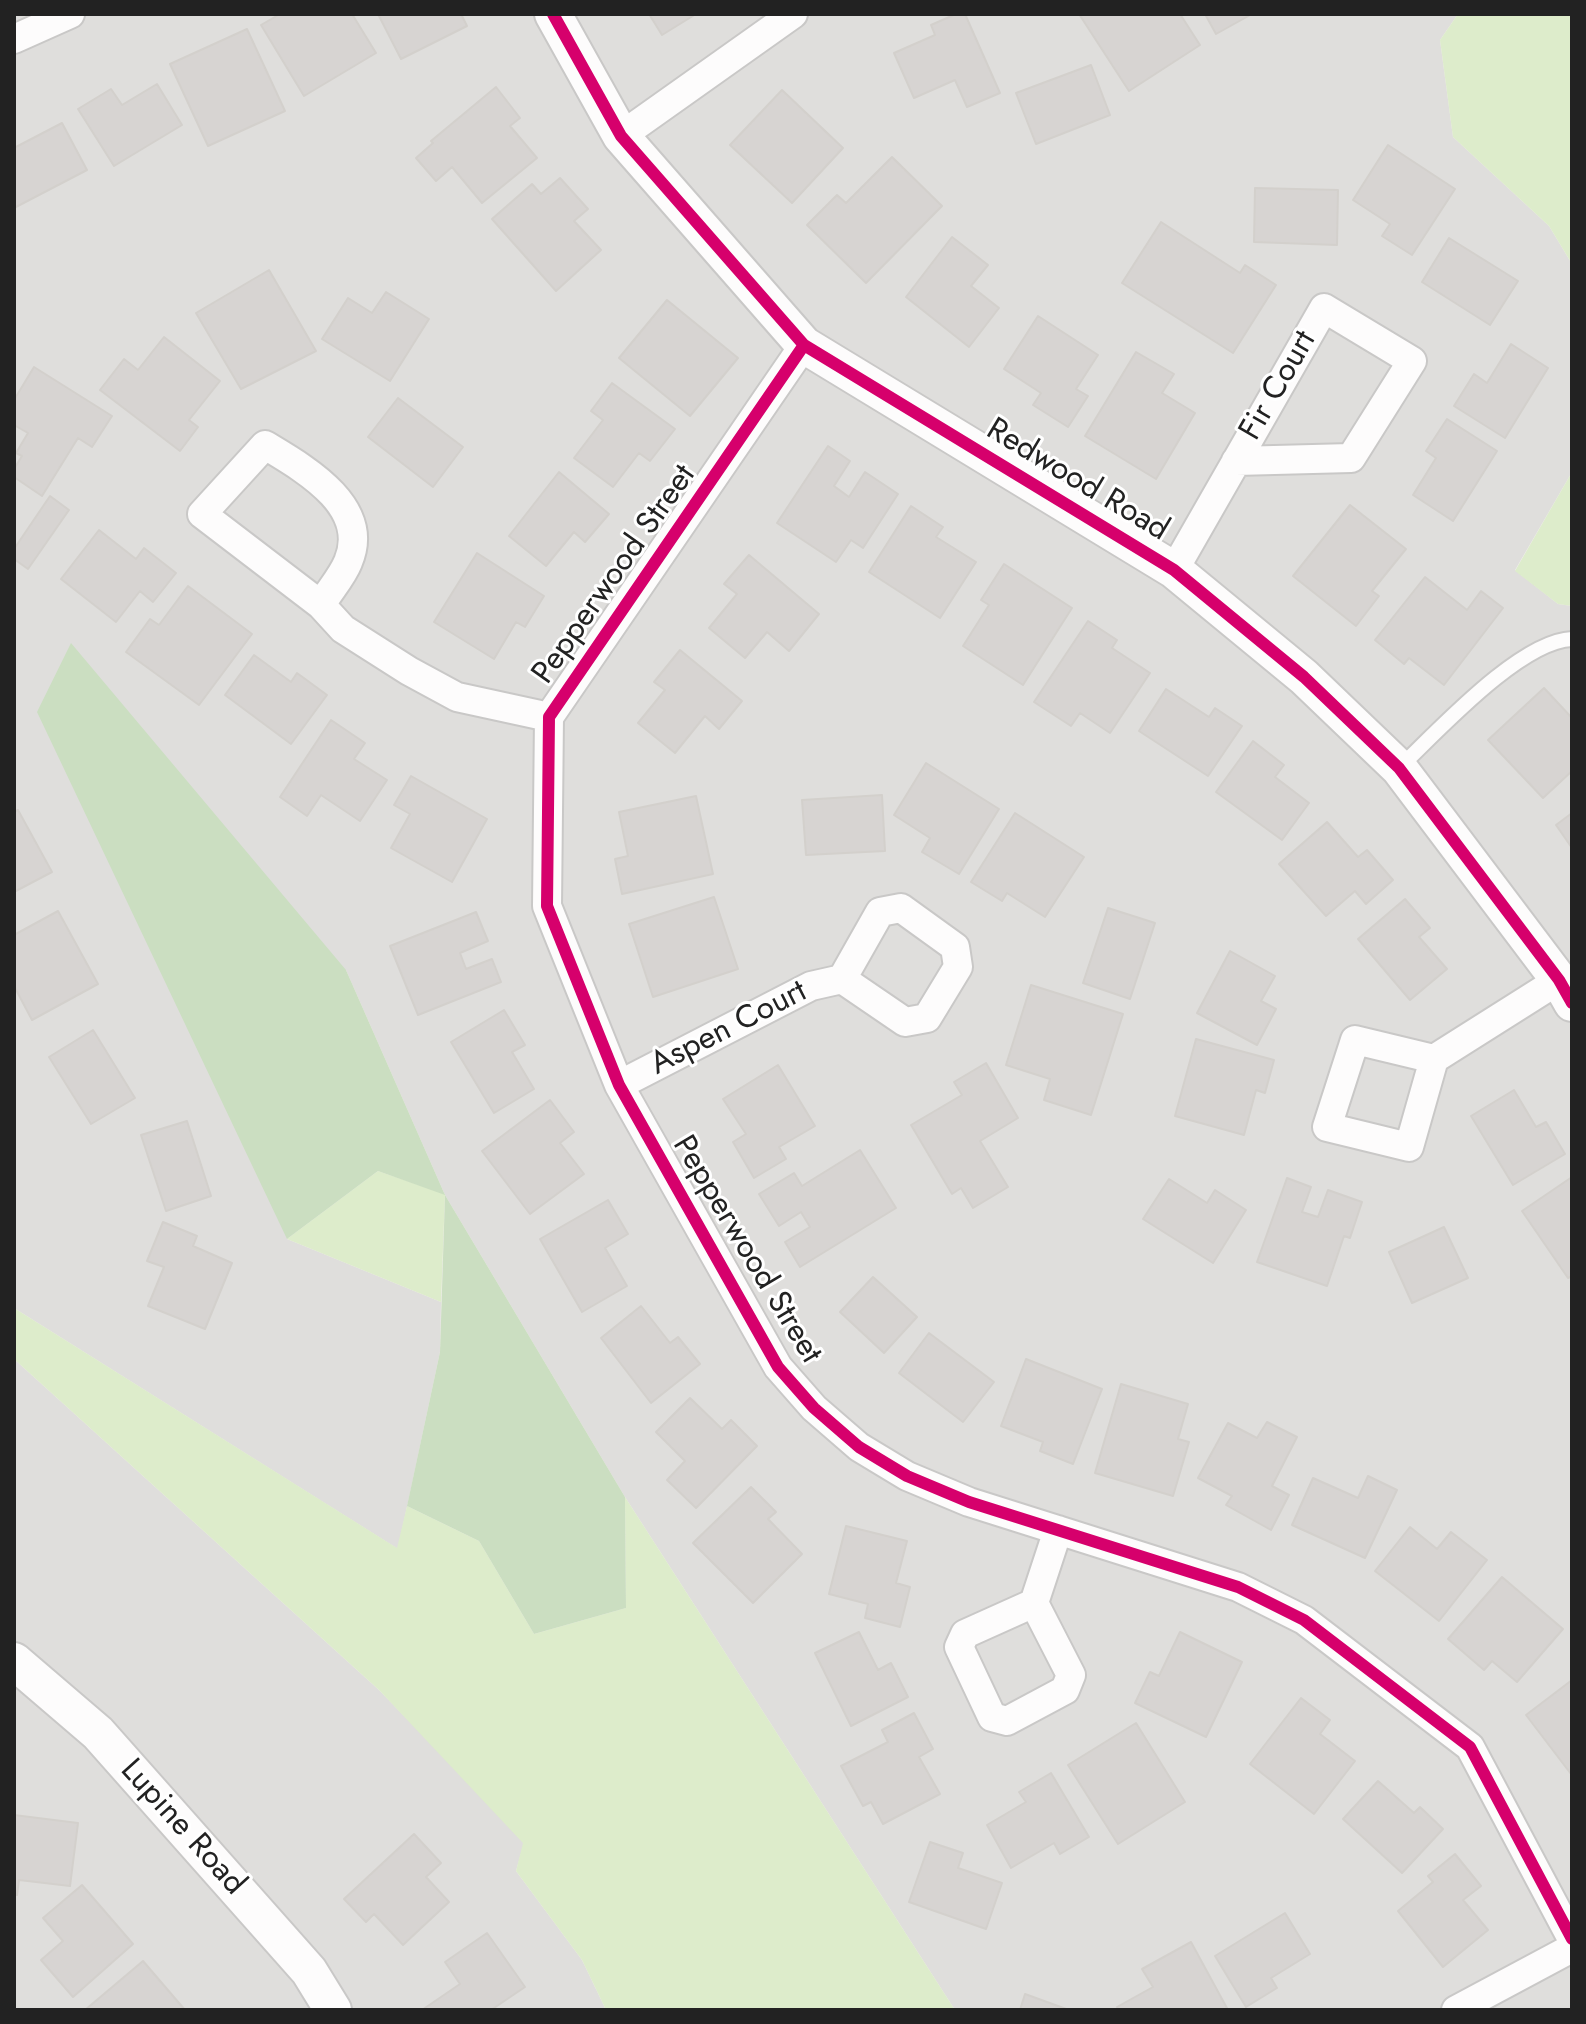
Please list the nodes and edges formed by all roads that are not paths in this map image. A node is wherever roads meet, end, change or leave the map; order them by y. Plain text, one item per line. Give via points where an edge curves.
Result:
1 (70, 14) edge
2 (553, 14) edge
3 (793, 14) edge
4 (14, 39) edge
5 (621, 136) junction
6 (804, 345) junction
7 (1236, 461) junction
8 (1174, 570) junction
9 (321, 605) junction
10 (1572, 639) edge
11 (549, 717) junction
12 (1399, 768) junction
13 (842, 979) dead end
14 (1565, 992) edge
15 (1434, 1059) dead end
16 (619, 1085) junction
17 (1058, 1530) junction
18 (1034, 1603) dead end
19 (14, 1661) edge
20 (1572, 1939) edge
21 (1572, 1948) edge
22 (333, 2010) edge
23 (1456, 2010) edge

1 - 4 street
2 - 5 street, Redwood Road
3 - 5 street
5 - 6 street, Redwood Road
6 - 8 street, Redwood Road
6 - 11 street, Pepperwood Street
7 - 7 street, Fir Court via 1324,308 1412,361 1351,458
7 - 8 street, Fir Court
8 - 12 street, Redwood Road via 1304,677
9 - 9 street via 349,561 352,528 343,508 315,475 265,445 202,514
9 - 11 street via 343,629 457,697
10 - 12 lane via 1557,639 1526,653
11 - 16 street, Pepperwood Street via 547,906
12 - 14 street, Redwood Road
13 - 16 street, Aspen Court via 811,986
14 - 15 street
16 - 17 street, Pepperwood Street via 778,1367 814,1408 859,1447 907,1476
17 - 18 street
17 - 20 street, Pepperwood Street via 1238,1587 1304,1620 1470,1747
19 - 22 street, Lupine Road via 98,1733 309,1971
21 - 23 street

